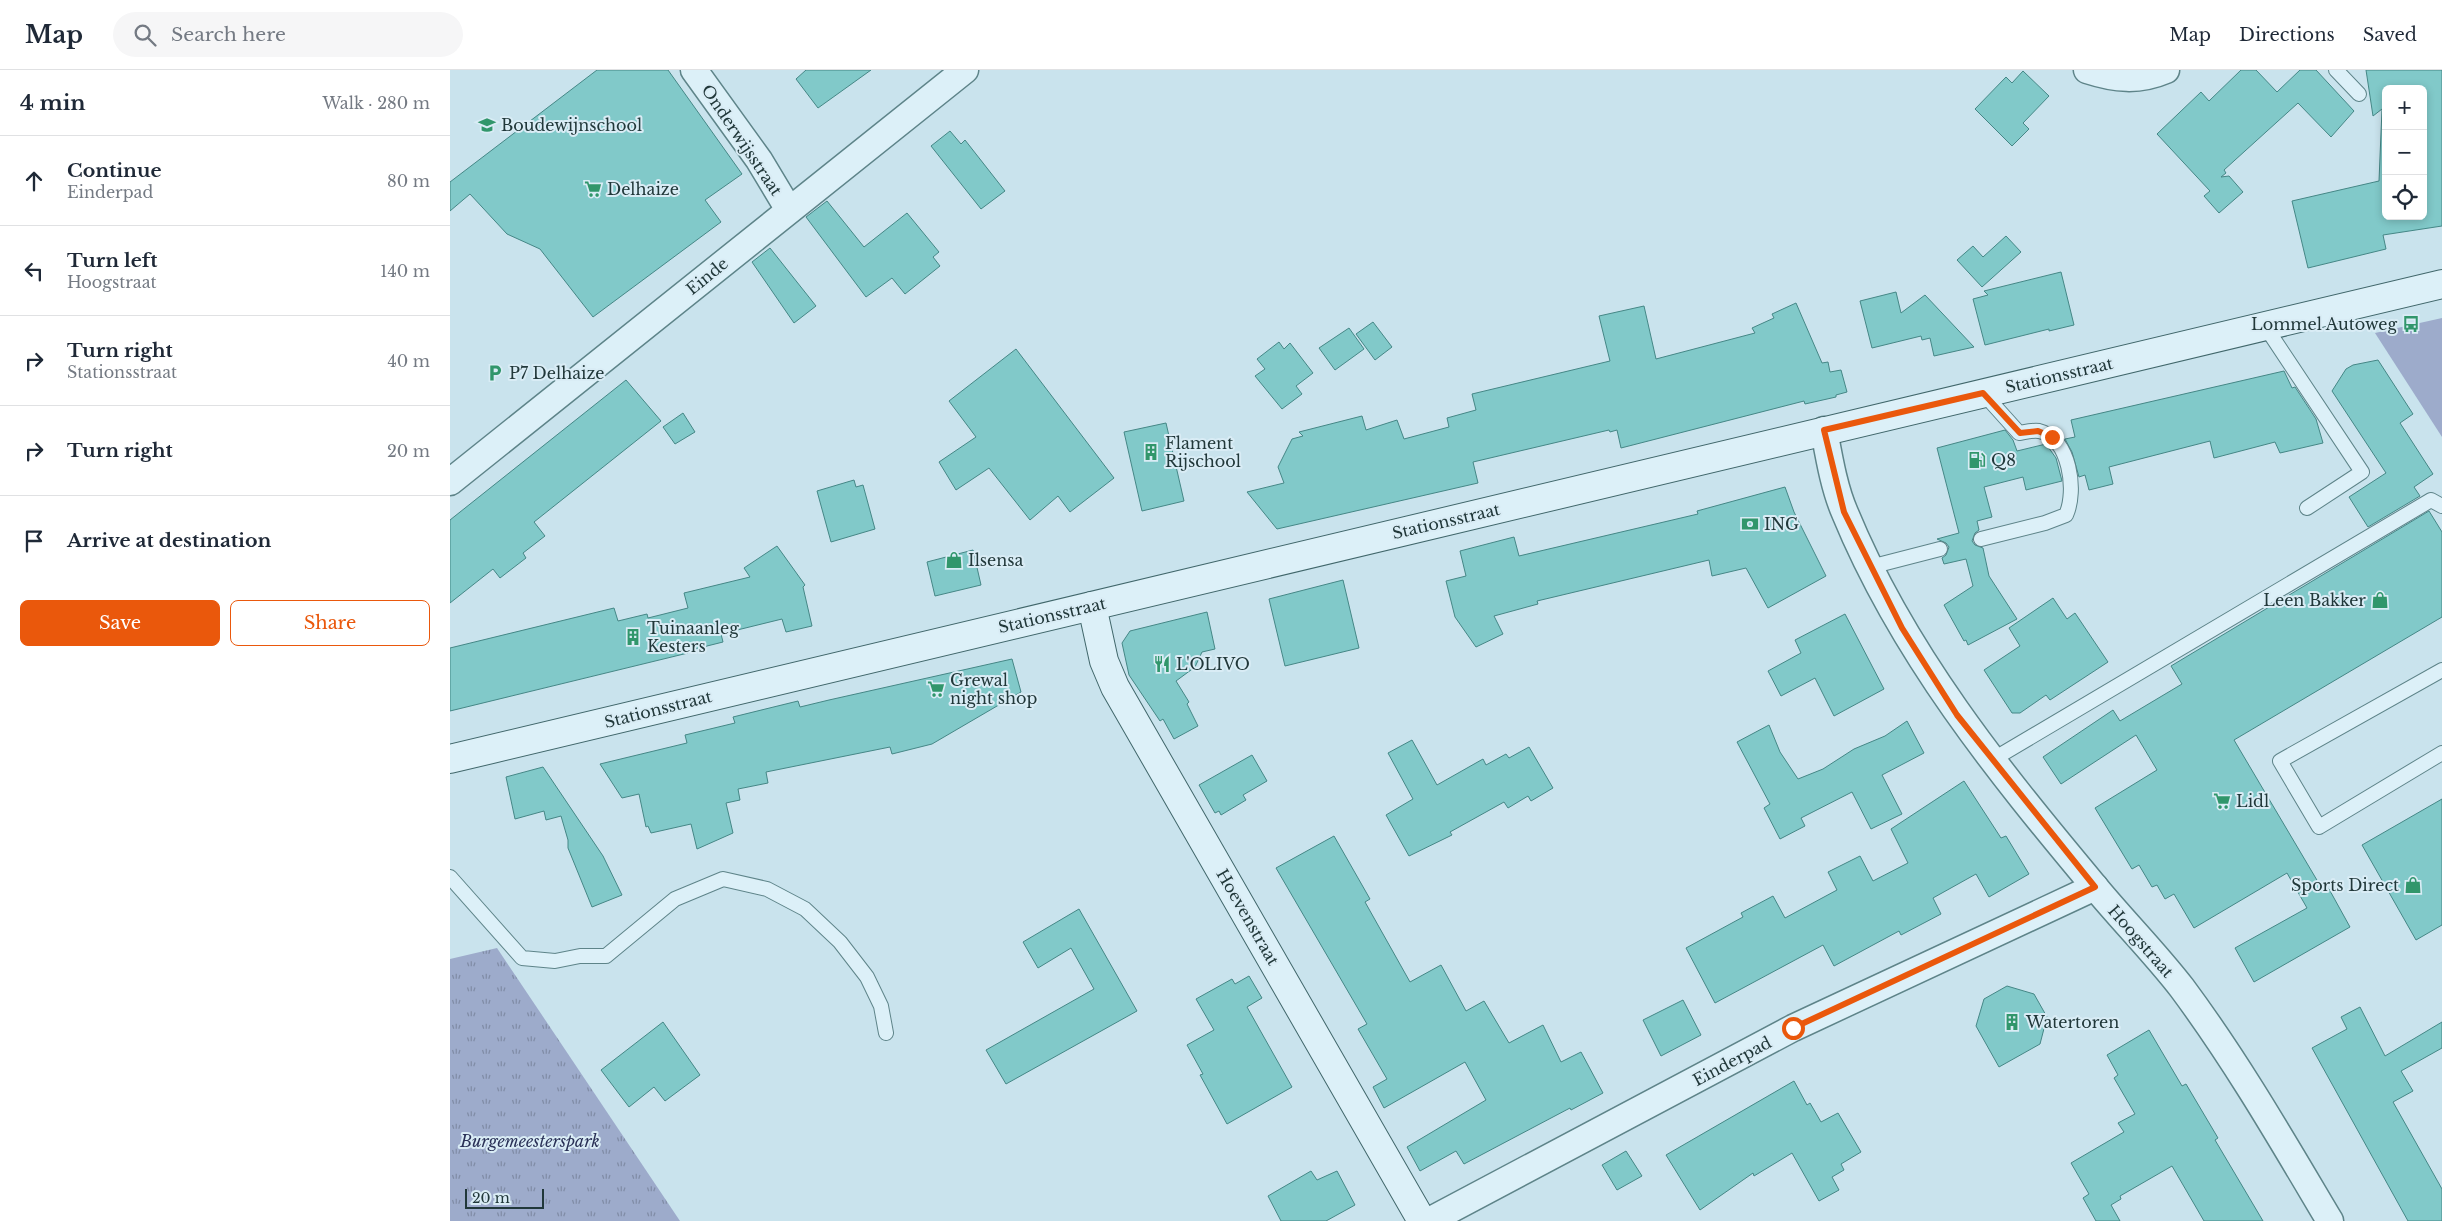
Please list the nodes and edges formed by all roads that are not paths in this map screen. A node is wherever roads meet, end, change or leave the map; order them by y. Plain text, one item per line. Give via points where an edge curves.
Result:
1 (694, 70) edge
2 (965, 70) edge
3 (2087, 70) edge
4 (2166, 70) edge
5 (2336, 70) edge
6 (2359, 94) dead end
7 (789, 210) junction
8 (2442, 284) edge
9 (2266, 326) junction
10 (1983, 393) junction
11 (1824, 430) junction
12 (450, 482) edge
13 (2442, 506) edge
14 (2307, 508) dead end
15 (1981, 539) dead end
16 (1940, 549) dead end
17 (1870, 567) junction
18 (1092, 606) junction
19 (2442, 670) edge
20 (2442, 753) edge
21 (450, 759) edge
22 (1992, 760) junction
23 (450, 877) edge
24 (2095, 887) junction
25 (886, 1033) dead end
26 (1422, 1221) edge
27 (1429, 1221) edge
28 (2330, 1221) edge

1 - 7 street, Onderwijsstraat via 759,160
2 - 7 street, Einde
3 - 4 street via 2122,79 2139,79
5 - 6 lane
7 - 12 street, Einde
8 - 9 main road, Stationsstraat
9 - 10 main road, Stationsstraat
9 - 14 lane via 2362,472
10 - 11 main road, Stationsstraat
10 - 15 lane via 2020,433 2038,431 2052,437 2062,447 2072,503 2066,515
11 - 17 street, Hoogstraat via 1844,512
11 - 18 main road, Stationsstraat
13 - 22 lane via 2431,500
16 - 17 lane
17 - 22 street, Hoogstraat via 1929,672
18 - 21 main road, Stationsstraat
18 - 26 main road, Hoevenstraat via 1104,661 1116,687
19 - 20 lane via 2280,761 2319,827
22 - 24 street, Hoogstraat
23 - 25 lane via 522,958 556,961 580,956 606,956 675,899 723,879 767,889 805,909 840,942 867,977 881,1006
24 - 27 street, Einderpad via 1793,1028
24 - 28 street, Hoogstraat via 2181,988 2263,1110

